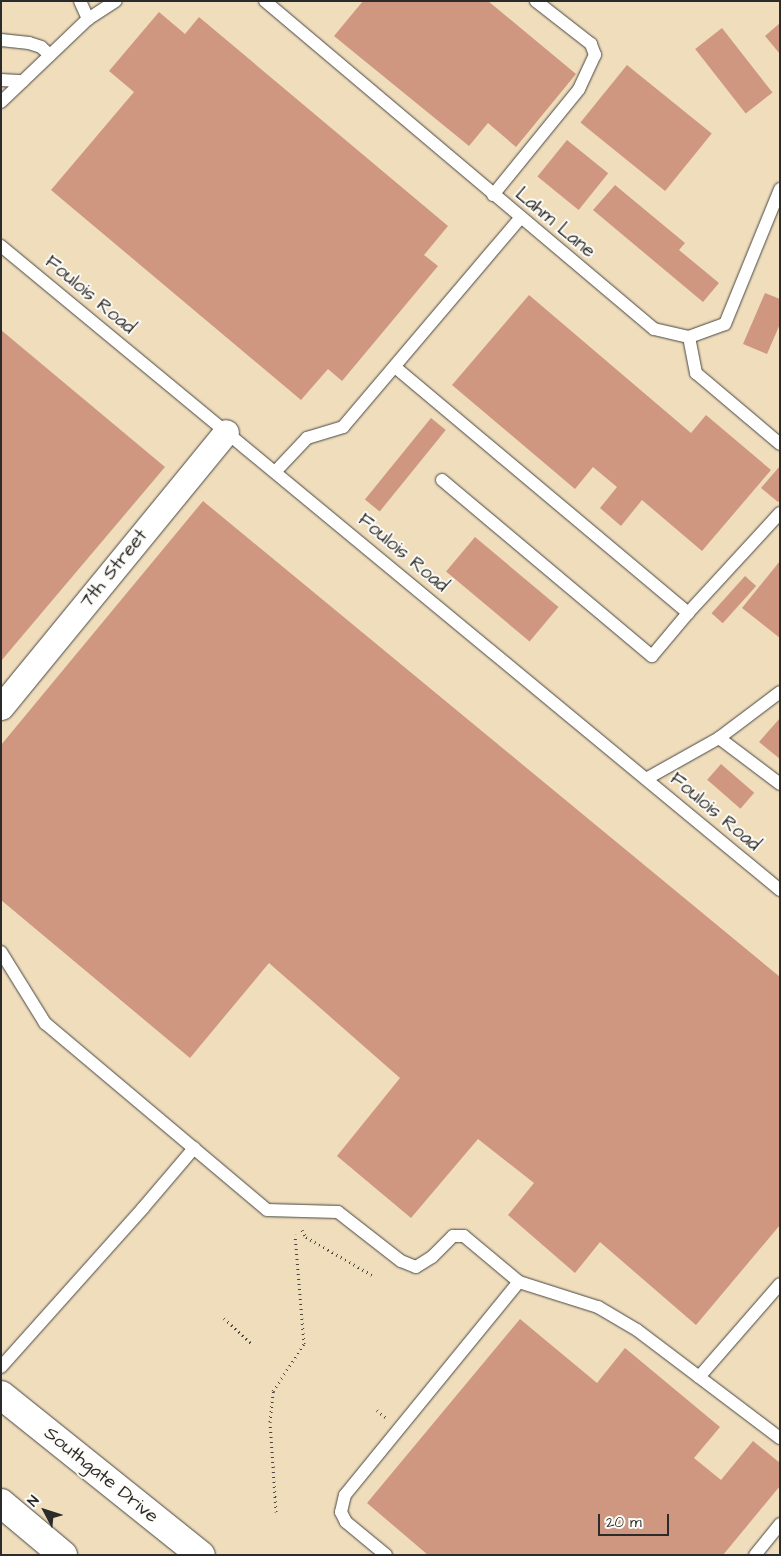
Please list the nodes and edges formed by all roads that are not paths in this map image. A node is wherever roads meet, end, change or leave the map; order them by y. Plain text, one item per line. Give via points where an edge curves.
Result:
1 (80, 1) edge
2 (116, 1) edge
3 (265, 1) edge
4 (536, 1) edge
5 (88, 19) junction
6 (1, 40) edge
7 (50, 55) junction
8 (1, 80) edge
9 (23, 81) junction
10 (1, 102) edge
11 (780, 189) edge
12 (493, 195) junction
13 (520, 218) junction
14 (1, 246) edge
15 (689, 338) junction
16 (394, 367) junction
17 (226, 432) junction
18 (780, 444) edge
19 (275, 472) junction
20 (442, 480) dead end
21 (780, 513) edge
22 (688, 613) junction
23 (780, 692) edge
24 (1, 707) edge
25 (720, 738) junction
26 (646, 779) junction
27 (780, 784) edge
28 (780, 890) edge
29 (1, 952) edge
30 (194, 1148) junction
31 (519, 1282) junction
32 (780, 1284) edge
33 (1, 1367) edge
34 (699, 1377) junction
35 (1, 1395) edge
36 (780, 1438) edge
37 (1, 1502) edge
38 (780, 1524) edge
39 (64, 1555) edge
40 (201, 1555) edge
41 (386, 1555) edge
42 (754, 1555) edge

1 - 5 lane
2 - 5 lane
3 - 12 lane, Lahm Lane
4 - 12 lane via 591,44 595,55 579,89
5 - 7 lane
6 - 7 lane via 29,43
7 - 9 lane
8 - 9 lane
9 - 10 lane
11 - 15 lane via 725,324
12 - 13 lane, Lahm Lane
13 - 15 lane, Lahm Lane via 654,329
13 - 16 lane
14 - 17 lane, Foulois Road
15 - 18 lane via 696,373
16 - 19 lane via 343,427 307,438
16 - 22 lane
17 - 19 lane, Foulois Road
17 - 24 street, 7th Street
19 - 26 lane, Foulois Road
20 - 22 lane via 652,656
21 - 22 lane
23 - 25 lane
25 - 26 lane
25 - 27 lane
26 - 28 lane, Foulois Road
29 - 30 lane via 44,1023
30 - 31 lane via 267,1210 338,1212 400,1261 416,1267 432,1257 453,1236 464,1236
30 - 33 lane
31 - 34 lane via 598,1307 637,1330
31 - 41 lane via 345,1495 341,1512 346,1522
32 - 34 lane
34 - 36 lane
35 - 40 main road, Southgate Drive
37 - 39 main road
38 - 42 lane

